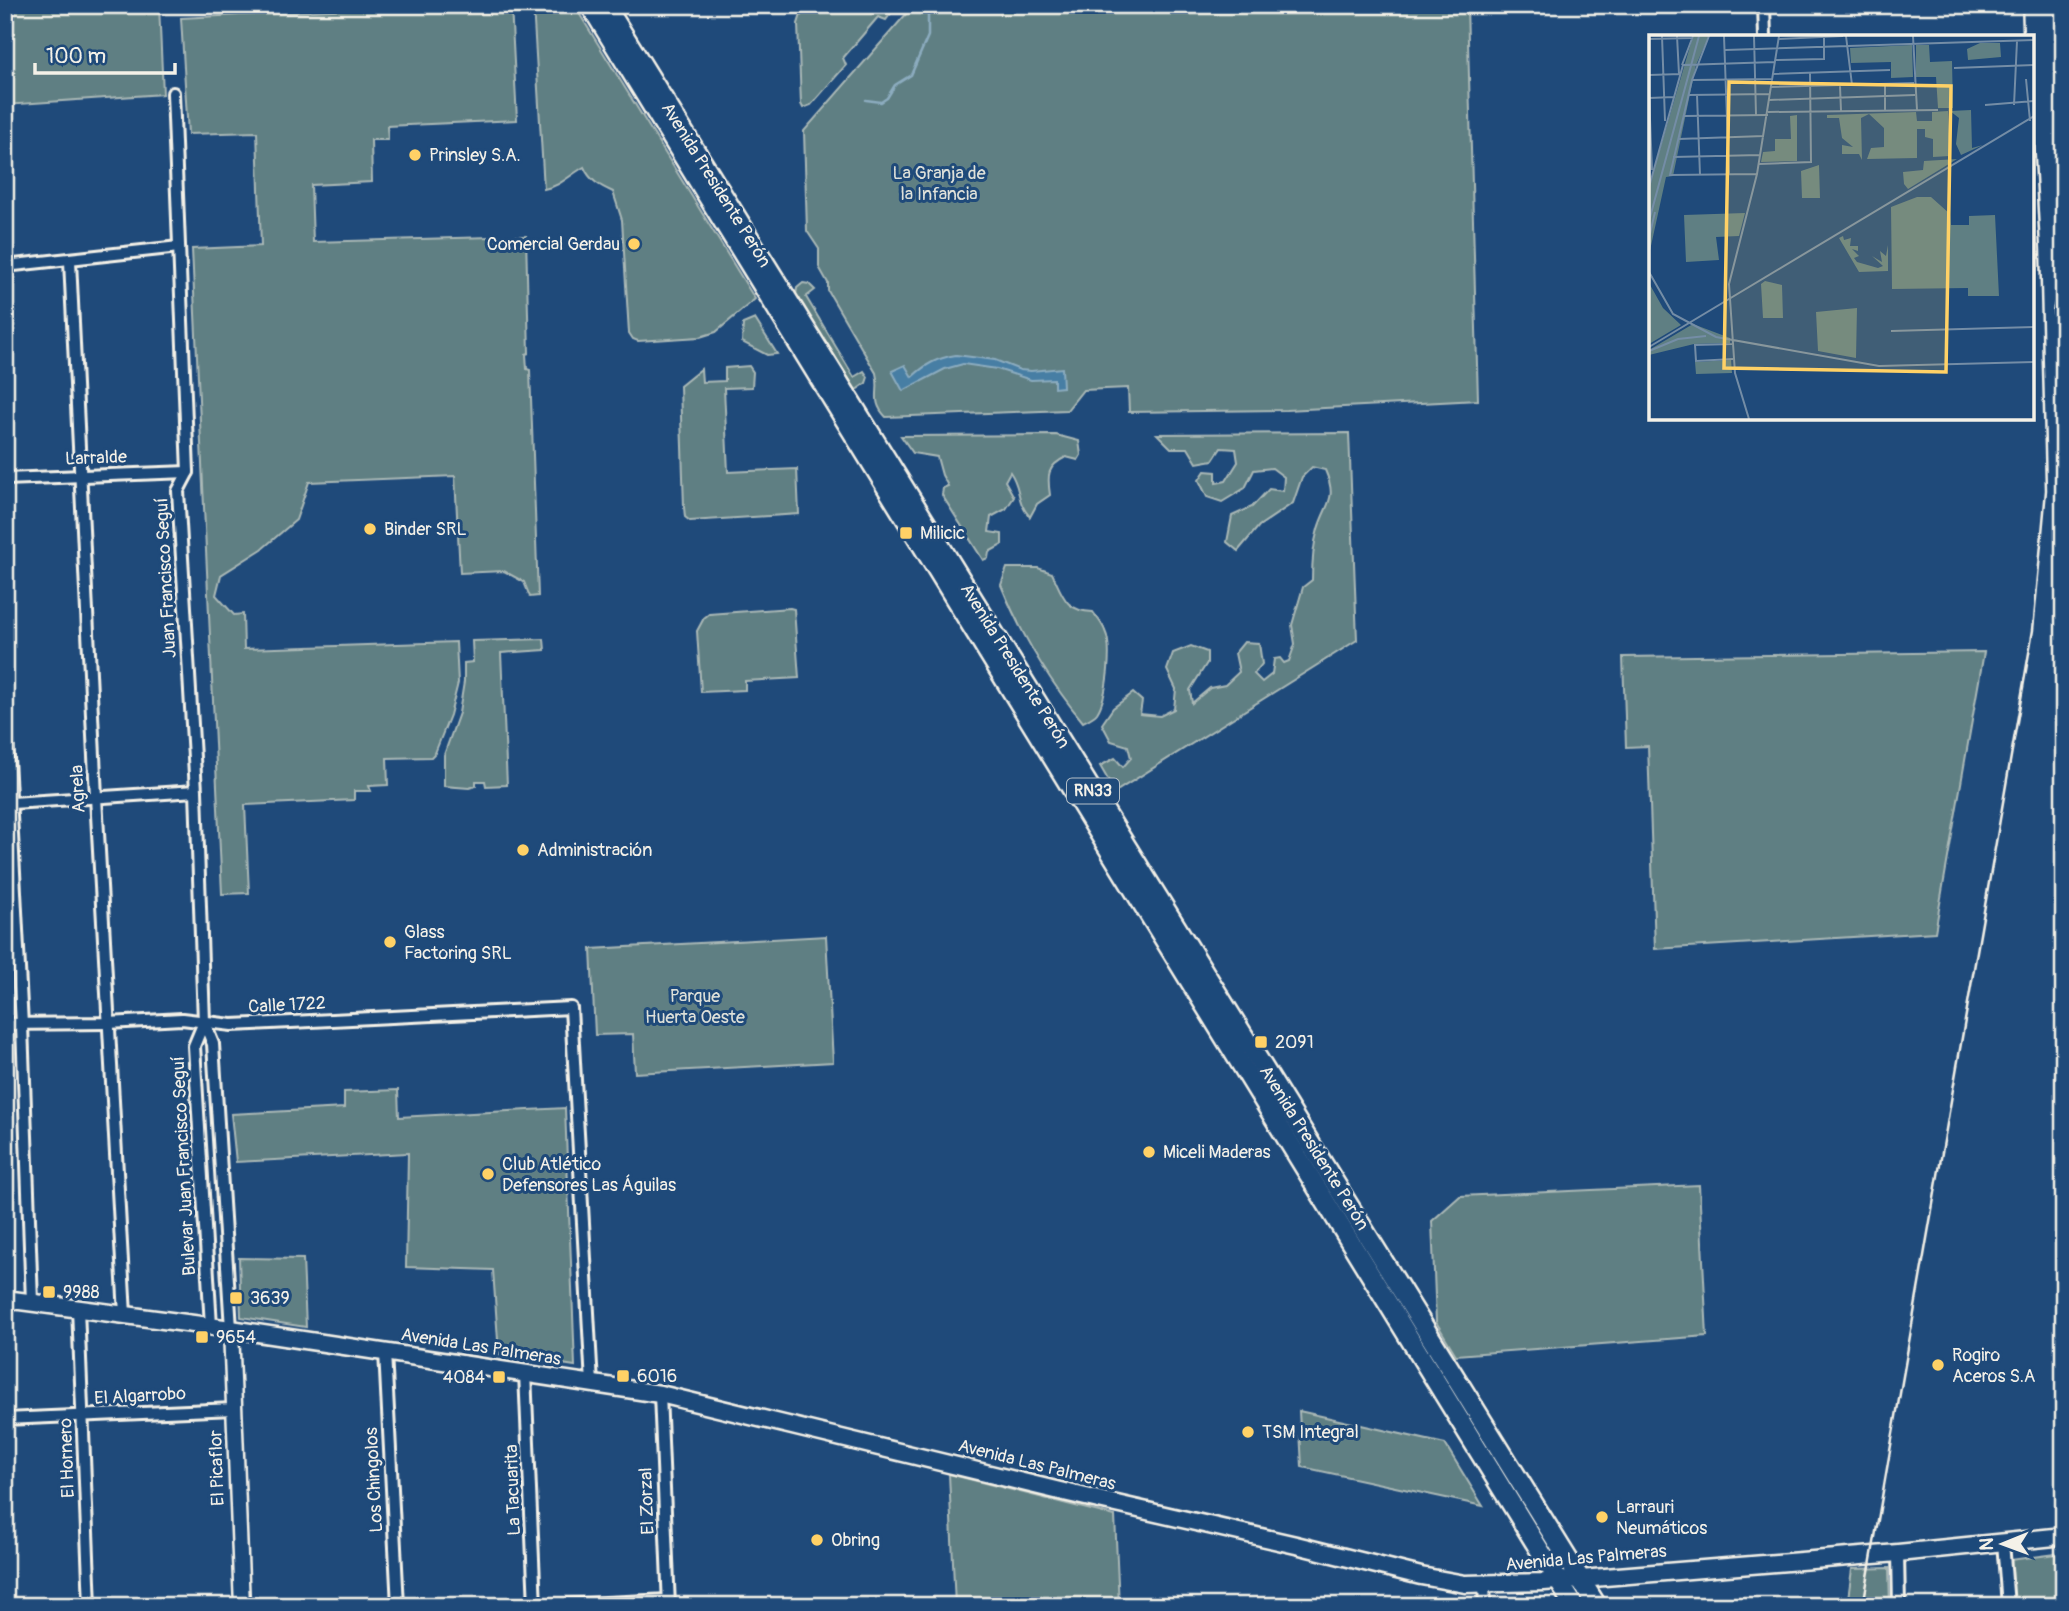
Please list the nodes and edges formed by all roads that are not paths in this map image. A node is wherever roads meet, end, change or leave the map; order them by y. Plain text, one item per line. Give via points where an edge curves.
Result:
1 (590, 5) edge
2 (605, 5) edge
3 (1764, 5) edge
4 (1765, 35) edge
5 (173, 93) dead end
6 (179, 247) junction
7 (70, 261) junction
8 (5, 266) edge
9 (2064, 295) edge
10 (2064, 323) edge
11 (188, 472) junction
12 (81, 476) junction
13 (5, 479) edge
14 (5, 701) edge
15 (6, 715) edge
16 (196, 791) junction
17 (96, 797) junction
18 (12, 803) junction
19 (204, 1022) junction
20 (108, 1023) junction
21 (5, 1024) edge
22 (22, 1025) junction
23 (5, 1299) edge
24 (32, 1302) junction
25 (78, 1308) junction
26 (125, 1315) junction
27 (211, 1326) junction
28 (232, 1329) junction
29 (385, 1352) junction
30 (525, 1373) junction
31 (592, 1384) junction
32 (660, 1394) junction
33 (234, 1409) junction
34 (83, 1416) junction
35 (5, 1419) edge
36 (2064, 1536) edge
37 (2003, 1542) junction
38 (1898, 1553) junction
39 (1580, 1578) junction
40 (1559, 1580) junction
41 (1484, 1584) junction
42 (668, 1603) edge
43 (90, 1606) edge
44 (242, 1606) edge
45 (398, 1606) edge
46 (535, 1606) edge
47 (543, 1606) edge
48 (1485, 1606) edge
49 (1574, 1606) edge
50 (1597, 1606) edge
51 (1899, 1606) edge
52 (2008, 1606) edge

1 - 40 main road, Avenida Presidente Perón / RN33
2 - 39 main road, Avenida Presidente Perón / RN33
3 - 4 street
5 - 6 street, Juan Francisco Seguí
6 - 7 street
6 - 11 street, Juan Francisco Seguí
7 - 8 street
7 - 12 street, Agrela
9 - 10 street via 2060,311
11 - 12 street, Larralde
11 - 16 street, Juan Francisco Seguí via 178,491
12 - 13 street, Larralde
12 - 17 street, Agrela
14 - 15 street
15 - 18 street
16 - 17 street
16 - 19 street, Juan Francisco Seguí
17 - 18 street
17 - 20 street, Agrela
18 - 22 street
19 - 20 street, Calle 1722
19 - 27 street, Bulevar Juan Francisco Seguí via 194,1046
19 - 28 street, Bulevar Juan Francisco Seguí via 213,1044
19 - 31 street, Calle 1722 via 232,1025 571,1008
20 - 22 street, Calle 1722
20 - 26 street, Agrela
21 - 22 street, Calle 1722
22 - 24 street
23 - 24 main road, Avenida Las Palmeras
24 - 25 main road, Avenida Las Palmeras
25 - 26 main road, Avenida Las Palmeras
25 - 34 street, El Hornero
26 - 27 main road, Avenida Las Palmeras
27 - 28 main road, Avenida Las Palmeras
28 - 29 main road, Avenida Las Palmeras
28 - 33 street, El Picaflor
29 - 30 main road, Avenida Las Palmeras
29 - 45 street, Los Chingolos
30 - 31 main road, Avenida Las Palmeras
30 - 46 street, La Tacuarita
31 - 32 main road, Avenida Las Palmeras
32 - 41 main road, Avenida Las Palmeras via 1422,1576
32 - 42 street, El Zorzal
33 - 34 street, El Algarrobo
33 - 44 street, El Picaflor
34 - 35 street, El Algarrobo
34 - 43 street, El Hornero
36 - 37 main road, Avenida Las Palmeras
37 - 38 main road, Avenida Las Palmeras
37 - 52 street
38 - 39 main road, Avenida Las Palmeras
38 - 51 street
39 - 40 main road, Avenida Las Palmeras
39 - 50 main road, RN33
40 - 41 main road, Avenida Las Palmeras
40 - 49 main road, RN33
41 - 48 street
42 - 47 street

